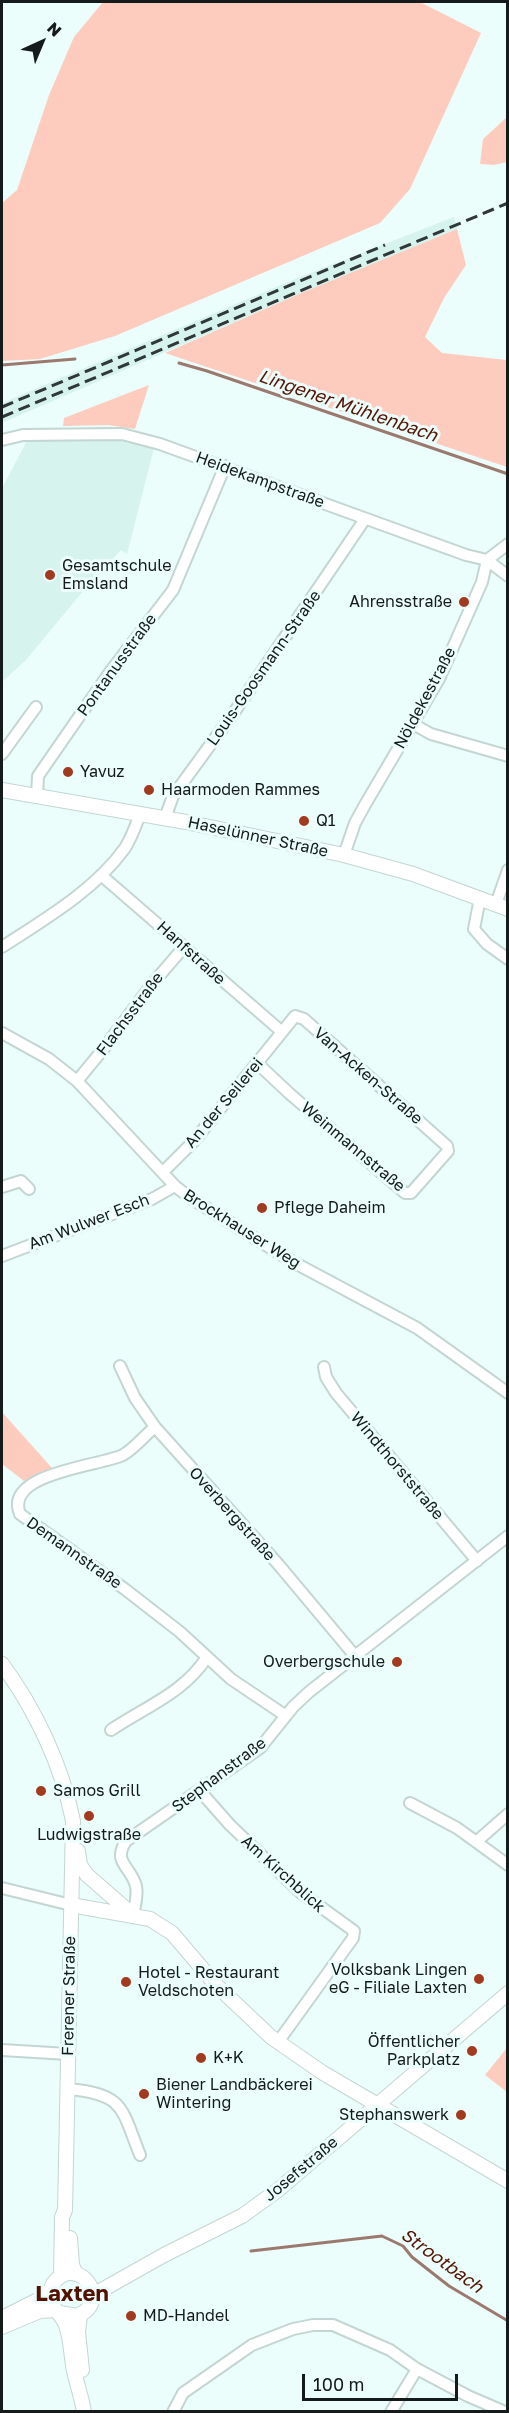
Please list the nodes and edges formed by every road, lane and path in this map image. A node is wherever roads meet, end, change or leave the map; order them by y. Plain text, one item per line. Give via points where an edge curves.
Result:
1 (2, 440) edge
2 (225, 466) junction
3 (365, 519) junction
4 (507, 544) edge
5 (487, 560) junction
6 (507, 576) edge
7 (36, 707) dead end
8 (413, 724) junction
9 (2, 754) edge
10 (507, 756) edge
11 (2, 790) edge
12 (37, 796) junction
13 (140, 814) junction
14 (165, 818) junction
15 (344, 855) junction
16 (507, 870) edge
17 (101, 875) junction
18 (480, 898) junction
19 (502, 906) edge
20 (2, 947) edge
21 (184, 947) junction
22 (507, 959) edge
23 (281, 1031) junction
24 (2, 1033) edge
25 (258, 1064) junction
26 (77, 1081) junction
27 (446, 1155) joint
28 (163, 1172) junction
29 (175, 1186) junction
30 (2, 1187) edge
31 (29, 1189) dead end
32 (2, 1256) edge
33 (120, 1366) dead end
34 (324, 1367) dead end
35 (507, 1378) edge
36 (504, 1390) edge
37 (155, 1427) junction
38 (507, 1536) edge
39 (477, 1561) junction
40 (355, 1656) junction
41 (207, 1657) junction
42 (2, 1664) edge
43 (286, 1716) junction
44 (111, 1730) dead end
45 (200, 1791) junction
46 (410, 1803) dead end
47 (507, 1814) edge
48 (74, 1837) junction
49 (476, 1842) junction
50 (507, 1864) edge
51 (2, 1888) edge
52 (71, 1905) junction
53 (133, 1915) junction
54 (507, 1993) edge
55 (279, 2042) junction
56 (2, 2050) edge
57 (68, 2054) junction
58 (68, 2089) junction
59 (379, 2105) junction
60 (140, 2155) dead end
61 (507, 2181) edge
62 (65, 2210) junction
63 (164, 2255) junction
64 (61, 2276) junction
65 (81, 2277) junction
66 (50, 2291) junction
67 (93, 2295) junction
68 (58, 2312) junction
69 (80, 2315) junction
70 (2, 2318) edge
71 (2, 2327) edge
72 (417, 2369) junction
73 (84, 2409) edge
74 (173, 2412) edge
75 (392, 2412) edge
76 (505, 2412) edge

1 - 2 street, Heidekampstraße via 23,435 122,434
2 - 3 street, Heidekampstraße
2 - 12 street, Pontanusstraße via 173,590 38,776
3 - 5 street, Heidekampstraße
3 - 14 street, Louis-Goosmann-Straße via 173,796
4 - 5 street
5 - 6 street, Heidekampstraße
5 - 8 street, Nöldekestraße via 482,582 439,680
7 - 9 street
8 - 10 street via 431,734
8 - 15 street, Nöldekestraße via 361,813
11 - 12 main road, Haselünner Straße
12 - 13 main road, Haselünner Straße
13 - 14 main road, Haselünner Straße
13 - 17 street via 125,847
14 - 15 main road, Haselünner Straße
15 - 18 main road, Haselünner Straße
16 - 19 street
17 - 20 street
17 - 21 street, Hanfstraße
18 - 19 main road, Haselünner Straße
18 - 22 street via 474,929
21 - 23 street, Hanfstraße
21 - 26 street, Flachsstraße
23 - 25 street, An der Seilerei
23 - 27 street, Van-Acken-Straße via 295,1016 304,1019 447,1146
24 - 26 street, Brockhauser Weg via 49,1059
25 - 27 street, Weinmannstraße via 405,1193 411,1192
25 - 28 street, An der Seilerei
26 - 28 street, Brockhauser Weg
28 - 29 street, Brockhauser Weg
29 - 32 street, Am Wulwer Esch via 152,1199
29 - 36 street, Brockhauser Weg via 293,1262 417,1328
30 - 31 street via 21,1181
33 - 37 street, Overbergstraße
34 - 39 street, Windthorststraße via 336,1393
35 - 36 street
37 - 40 street, Overbergstraße
37 - 41 street, Demannstraße via 122,1455 43,1477 22,1494 18,1510 24,1519 153,1610
38 - 39 street, Stephanstraße
39 - 40 street, Stephanstraße
40 - 43 street, Stephanstraße via 309,1692
41 - 43 street, Demannstraße via 231,1679
41 - 44 street via 174,1693
42 - 48 main road, Frerener Straße via 31,1710 64,1784
43 - 45 street, Stephanstraße via 260,1748
45 - 53 street, Stephanstraße via 126,1841 121,1849 121,1857 135,1883
45 - 55 street, Am Kirchblick via 300,1892 354,1931 353,1938
46 - 49 street
47 - 49 street
48 - 52 main road, Frerener Straße
48 - 53 main road via 80,1865 87,1875
49 - 50 street
51 - 52 street
52 - 53 main road
52 - 57 main road, Frerener Straße
53 - 55 main road via 150,1919 172,1933 217,1986
54 - 59 main road, Josefstraße
55 - 59 main road
56 - 57 street
57 - 58 main road, Frerener Straße
58 - 60 street via 105,2095 117,2102
58 - 62 main road, Frerener Straße
59 - 61 main road
59 - 63 main road, Josefstraße via 242,2216
62 - 64 main road, Frerener Straße
62 - 65 main road, Frerener Straße via 72,2265
63 - 65 main road, Josefstraße via 98,2279
63 - 67 main road, Josefstraße
64 - 65 main road
64 - 66 main road
65 - 67 main road
66 - 68 main road
66 - 70 main road
67 - 69 main road via 89,2308
68 - 69 main road via 70,2317
68 - 71 main road via 40,2311
68 - 73 main road via 66,2325
69 - 73 main road
72 - 74 street via 357,2334 333,2325 313,2325 252,2345 183,2393
72 - 75 street
72 - 76 street

